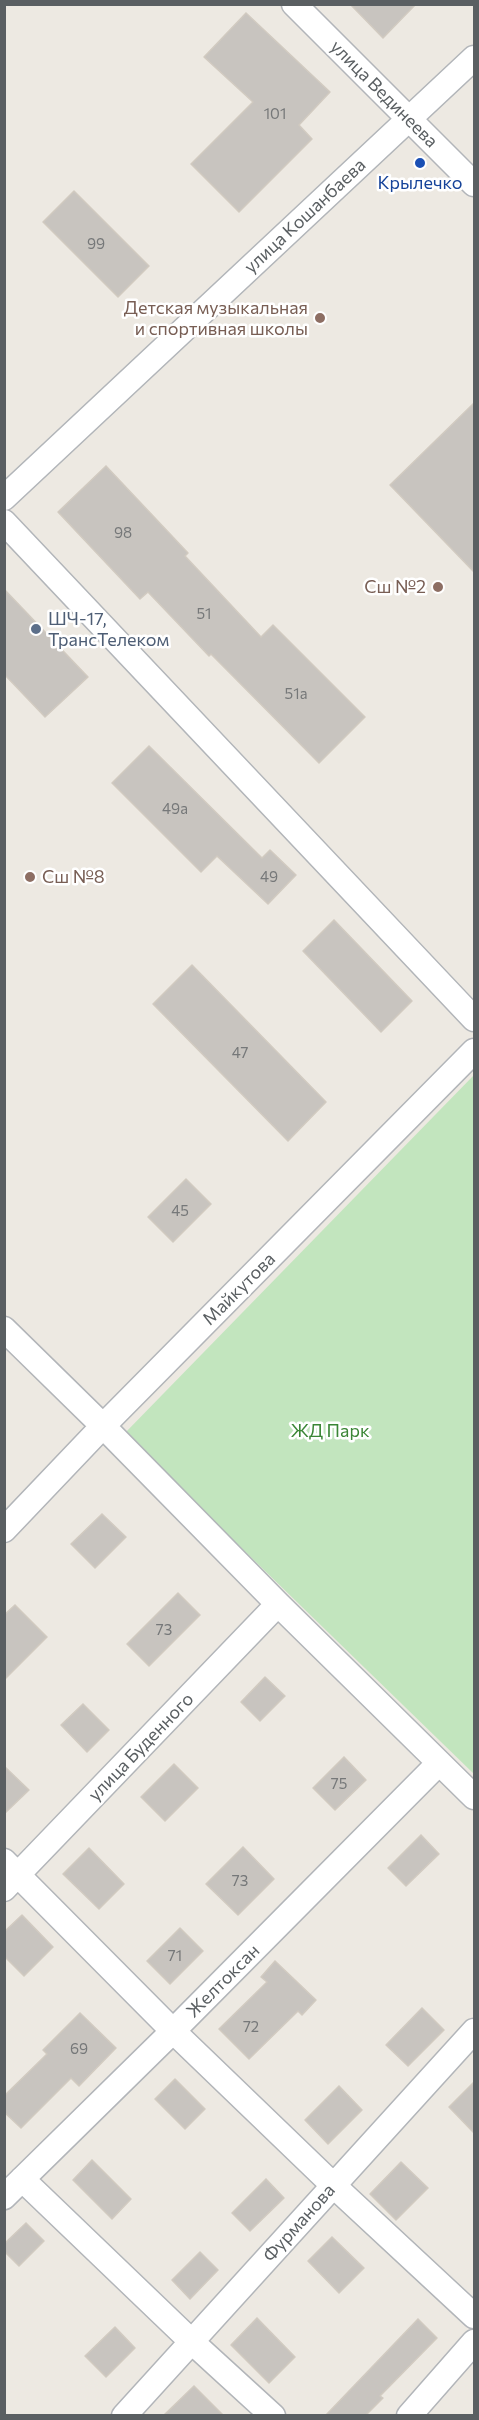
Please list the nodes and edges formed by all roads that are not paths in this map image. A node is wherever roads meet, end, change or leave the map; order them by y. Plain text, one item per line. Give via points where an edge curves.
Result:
1 (294, 4) edge
2 (474, 58) edge
3 (408, 119) junction
4 (474, 184) edge
5 (4, 498) edge
6 (4, 522) edge
7 (474, 1019) edge
8 (474, 1051) edge
9 (4, 1329) edge
10 (104, 1426) junction
11 (4, 1530) edge
12 (278, 1604) junction
13 (439, 1763) junction
14 (474, 1797) edge
15 (9, 1875) edge
16 (173, 2031) junction
17 (474, 2031) edge
18 (22, 2179) junction
19 (333, 2185) junction
20 (4, 2197) edge
21 (474, 2316) edge
22 (192, 2342) junction
23 (474, 2342) edge
24 (124, 2415) edge
25 (273, 2415) edge
26 (409, 2415) edge

1 - 3 street, улица Вединеева
2 - 3 street, улица Кошанбаева
3 - 4 street, улица Вединеева
3 - 5 street, улица Кошанбаева
6 - 7 street
8 - 10 street, Майкутова
9 - 10 street
10 - 11 street, Майкутова
10 - 12 street
12 - 13 street
12 - 15 street, улица Буденного
13 - 14 street
13 - 16 street, Желтоксан
15 - 16 street
16 - 18 street, Желтоксан
16 - 19 street
17 - 19 street, Фурманова
18 - 20 street, Желтоксан
18 - 22 street
19 - 21 street
19 - 22 street, Фурманова
22 - 24 street, Фурманова
22 - 25 street
23 - 26 street

